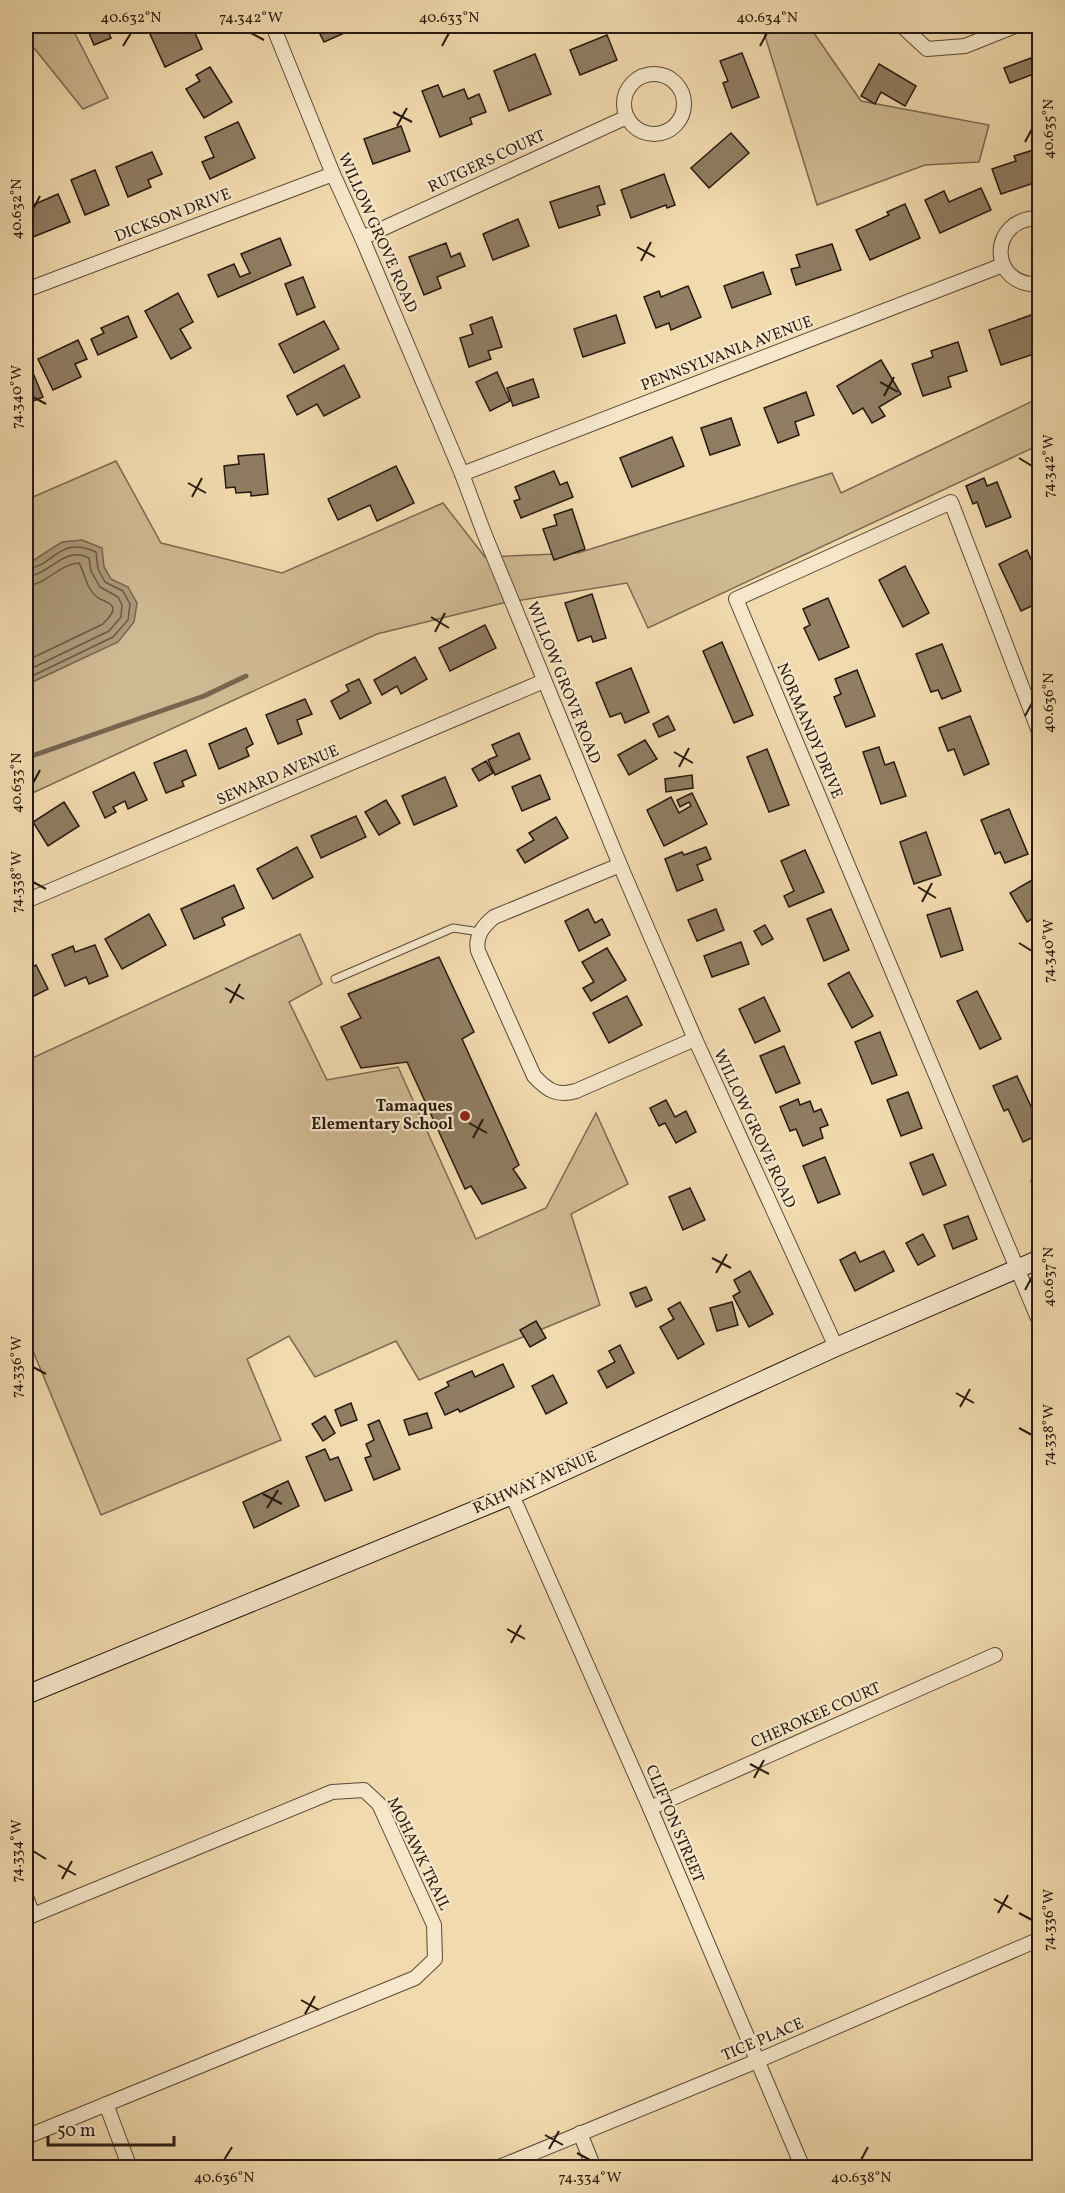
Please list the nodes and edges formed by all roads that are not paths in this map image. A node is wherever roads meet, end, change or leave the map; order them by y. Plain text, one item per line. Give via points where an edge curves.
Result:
1 (273, 26) edge
2 (902, 26) edge
3 (1015, 26) edge
4 (627, 117) junction
5 (333, 174) junction
6 (1040, 219) edge
7 (362, 238) junction
8 (1003, 266) junction
9 (1040, 284) edge
10 (26, 290) edge
11 (462, 474) junction
12 (544, 681) junction
13 (1040, 734) edge
14 (620, 864) junction
15 (26, 901) edge
16 (480, 932) junction
17 (335, 980) dead end
18 (695, 1040) junction
19 (1040, 1259) edge
20 (1016, 1270) junction
21 (1040, 1323) edge
22 (836, 1347) junction
23 (512, 1495) junction
24 (995, 1654) dead end
25 (26, 1695) edge
26 (650, 1808) junction
27 (26, 1898) edge
28 (29, 1916) edge
29 (1040, 1939) edge
30 (757, 2061) junction
31 (106, 2104) junction
32 (580, 2133) junction
33 (26, 2137) edge
34 (130, 2168) edge
35 (497, 2168) edge
36 (594, 2168) edge
37 (803, 2168) edge

1 - 5 street, WILLOW GROVE ROAD
2 - 3 street via 927,48 965,46
4 - 4 street via 639,131 648,134 670,130 683,113 685,103 679,85 657,73 636,79 625,95
4 - 7 street, RUTGERS COURT
5 - 7 street, WILLOW GROVE ROAD
5 - 10 street, DICKSON DRIVE
6 - 8 street via 1020,221 1009,229 1000,248
7 - 11 street, WILLOW GROVE ROAD
8 - 9 street via 1017,281
8 - 11 street, PENNSYLVANIA AVENUE
11 - 12 street, WILLOW GROVE ROAD
12 - 14 street, WILLOW GROVE ROAD
12 - 15 street, SEWARD AVENUE
13 - 20 street, NORMANDY DRIVE via 951,502 736,600
14 - 16 street via 494,917
14 - 18 street, WILLOW GROVE ROAD
16 - 17 lane via 453,928
16 - 18 street via 478,951 534,1076 554,1092 566,1095
18 - 22 street, WILLOW GROVE ROAD
19 - 20 street, RAHWAY AVENUE
20 - 21 street, NORMANDY DRIVE
20 - 22 street, RAHWAY AVENUE
22 - 23 street, RAHWAY AVENUE
23 - 25 street, RAHWAY AVENUE
23 - 26 street, CLIFTON STREET
24 - 26 street, CHEROKEE COURT
26 - 30 street, CLIFTON STREET
27 - 28 street
28 - 31 street, MOHAWK TRAIL via 332,1792 364,1790 380,1804 434,1925 435,1959 415,1978
29 - 30 street, TICE PLACE
30 - 32 street, TICE PLACE
30 - 37 street, CLIFTON STREET
31 - 33 street, MOHAWK TRAIL
31 - 34 street
32 - 35 street, TICE PLACE
32 - 36 street

